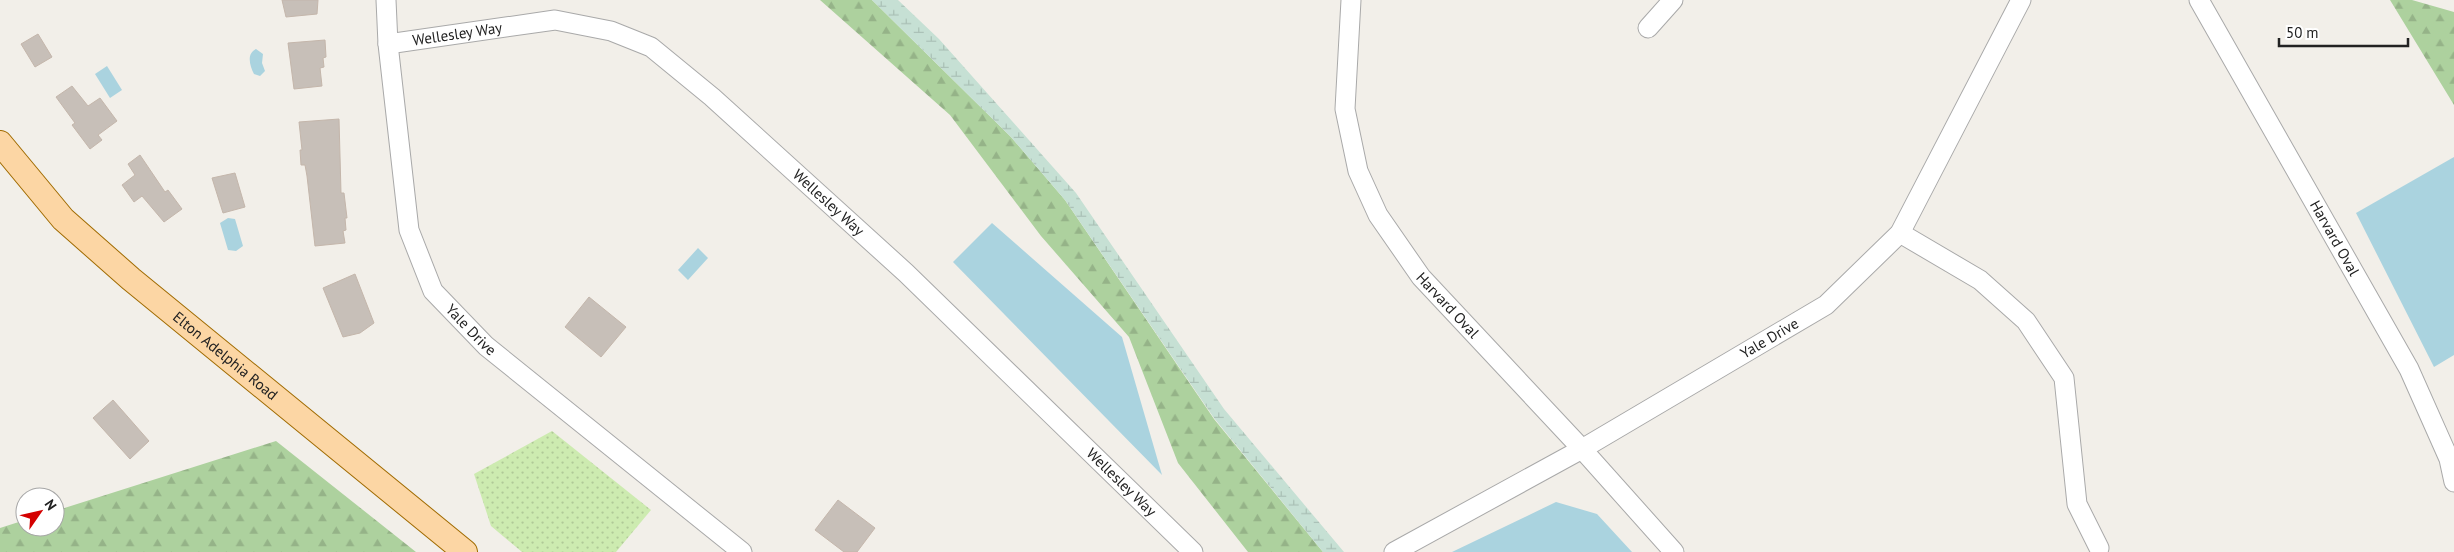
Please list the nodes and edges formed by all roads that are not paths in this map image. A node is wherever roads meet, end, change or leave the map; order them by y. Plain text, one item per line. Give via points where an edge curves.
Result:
1 (386, 0) edge
2 (1351, 0) edge
3 (1672, 0) edge
4 (2021, 0) edge
5 (2199, 0) edge
6 (1648, 28) dead end
7 (388, 44) junction
8 (0, 143) edge
9 (1900, 233) junction
10 (1582, 449) junction
11 (2454, 482) edge
12 (2099, 548) dead end
13 (465, 552) edge
14 (742, 552) edge
15 (1193, 552) edge
16 (1394, 552) edge
17 (1674, 552) edge

1 - 7 street, Yale Drive
2 - 10 street, Harvard Oval via 1345,109 1358,171 1378,215 1420,278
3 - 6 street
4 - 9 street, Yale Drive
5 - 11 street, Harvard Oval via 2409,369 2449,459
7 - 14 street, Yale Drive via 409,230 433,290 486,346
7 - 15 street, Wellesley Way via 555,20 611,31 651,47 906,273
8 - 13 main road, Elton Adelphia Road via 63,219 131,279
9 - 10 street, Yale Drive via 1826,305
9 - 12 street via 1980,280 2026,321 2064,378 2076,504
10 - 16 street, Yale Drive
10 - 17 street, Harvard Oval

